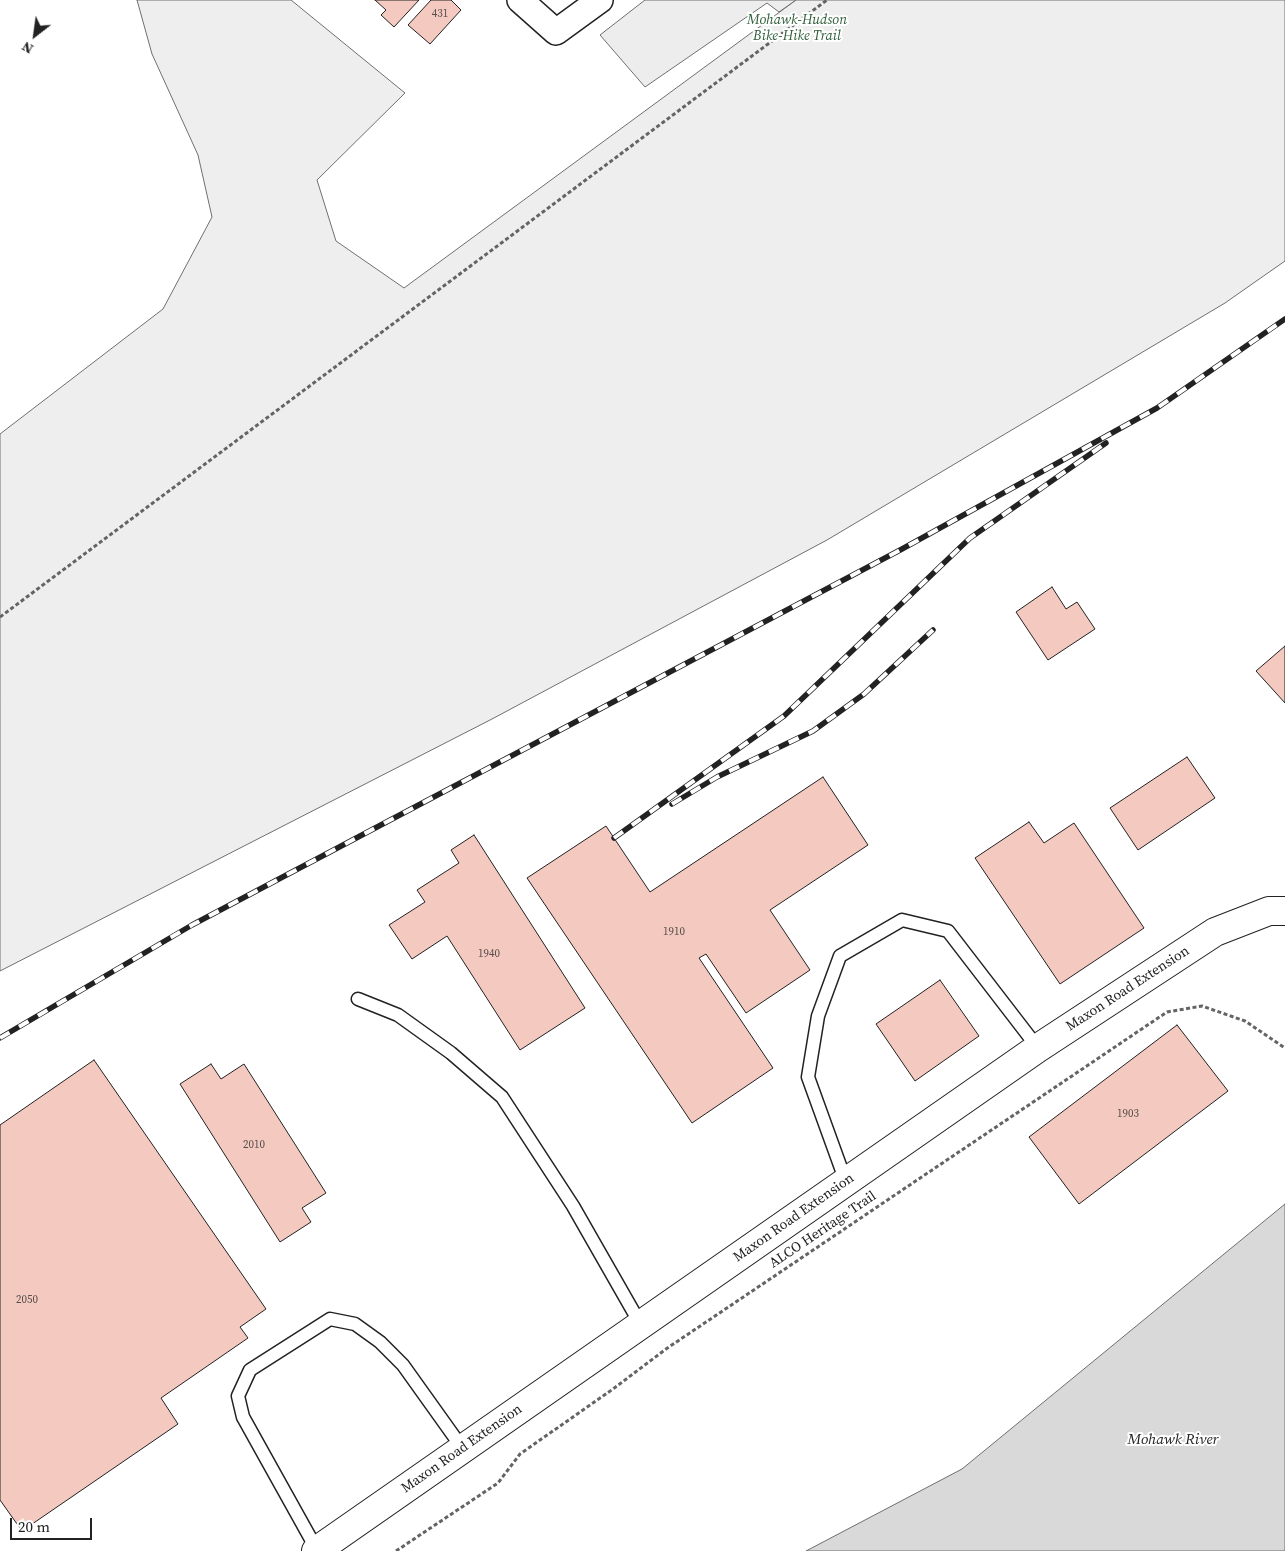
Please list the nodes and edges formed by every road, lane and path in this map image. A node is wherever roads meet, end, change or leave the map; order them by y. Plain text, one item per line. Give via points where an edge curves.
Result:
1 (520, 0) edge
2 (600, 0) edge
3 (827, 0) edge
4 (0, 617) edge
5 (1285, 910) edge
6 (358, 999) dead end
7 (1038, 1048) junction
8 (1285, 1048) edge
9 (846, 1182) junction
10 (641, 1324) junction
11 (463, 1448) junction
12 (316, 1550) edge
13 (396, 1551) edge

1 - 2 street via 556,32
3 - 4 path
5 - 7 street, Maxon Road Extension via 1269,911 1215,932
6 - 10 lane via 398,1015 451,1053 502,1097 572,1206
7 - 9 street, Maxon Road Extension
7 - 9 lane via 948,931 902,920 840,956 818,1016 808,1077
8 - 13 path, ALCO Heritage Trail via 1244,1021 1202,1006 1167,1012 666,1349 520,1454 498,1483
9 - 10 street, Maxon Road Extension
10 - 11 street, Maxon Road Extension
11 - 12 street, Maxon Road Extension
11 - 12 lane via 402,1365 380,1342 355,1324 330,1319 250,1370 238,1396 243,1416

